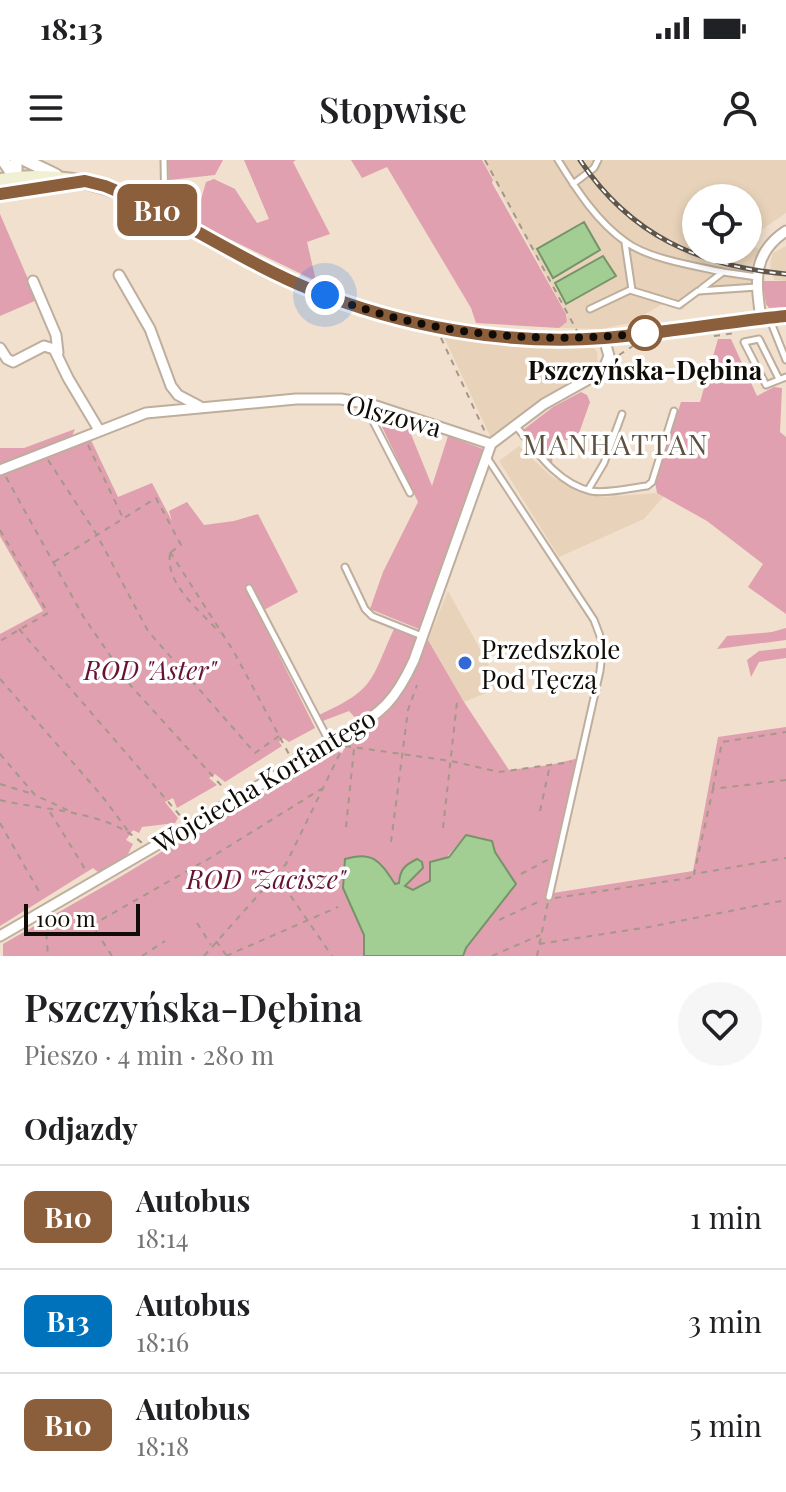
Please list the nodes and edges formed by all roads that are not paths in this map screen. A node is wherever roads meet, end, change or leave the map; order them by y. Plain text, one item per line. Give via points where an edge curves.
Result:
1 (3, 160) edge
2 (16, 160) edge
3 (25, 160) edge
4 (164, 160) edge
5 (558, 160) edge
6 (598, 160) edge
7 (16, 177) junction
8 (64, 177) junction
9 (0, 180) edge
10 (85, 181) junction
11 (573, 184) junction
12 (33, 187) junction
13 (0, 192) edge
14 (165, 214) junction
15 (786, 231) edge
16 (625, 242) junction
17 (723, 272) junction
18 (119, 275) dead end
19 (33, 281) dead end
20 (757, 282) junction
21 (632, 290) junction
22 (698, 291) junction
23 (590, 309) dead end
24 (786, 316) edge
25 (765, 319) junction
26 (604, 338) junction
27 (0, 348) edge
28 (59, 356) junction
29 (786, 360) edge
30 (783, 378) edge
31 (364, 403) junction
32 (199, 406) junction
33 (674, 411) dead end
34 (622, 414) dead end
35 (516, 426) junction
36 (99, 430) junction
37 (491, 444) junction
38 (488, 459) junction
39 (1, 469) edge
40 (588, 490) junction
41 (410, 493) dead end
42 (345, 567) dead end
43 (249, 588) dead end
44 (423, 636) junction
45 (338, 743) junction
46 (549, 897) road end
47 (0, 936) edge

1 - 7 street
2 - 7 street
3 - 8 street
4 - 14 lane
5 - 11 lane
6 - 11 lane
7 - 8 main road
7 - 9 main road
7 - 12 street
7 - 13 street
8 - 10 main road
10 - 12 main road
10 - 14 main road
11 - 16 lane
12 - 13 main road
14 - 26 main road via 308,289 378,314 530,337
15 - 20 street via 764,251
16 - 17 lane via 696,268
16 - 21 lane
17 - 20 lane
17 - 22 lane
18 - 32 street via 150,329 171,386
19 - 28 street via 56,335
20 - 22 lane
20 - 25 street
21 - 22 lane via 679,305
21 - 23 lane
24 - 25 main road
25 - 26 main road
25 - 29 lane
26 - 35 street via 609,356 603,371
27 - 28 street via 13,362 47,345
28 - 36 street
30 - 30 lane via 759,339 744,342 766,385
31 - 32 street, Olszowa via 296,399
31 - 37 street, Olszowa
31 - 41 lane
32 - 36 street, Olszowa via 146,413
33 - 40 lane via 652,482
34 - 40 lane
35 - 37 street
35 - 40 lane via 548,466
36 - 39 street, Olszowa
37 - 38 street, Wojciecha Korfantego
38 - 44 street, Wojciecha Korfantego
38 - 46 lane via 600,630 603,644
42 - 44 lane via 372,616
43 - 45 lane
44 - 45 street, Wojciecha Korfantego via 387,707
45 - 47 street, Wojciecha Korfantego

